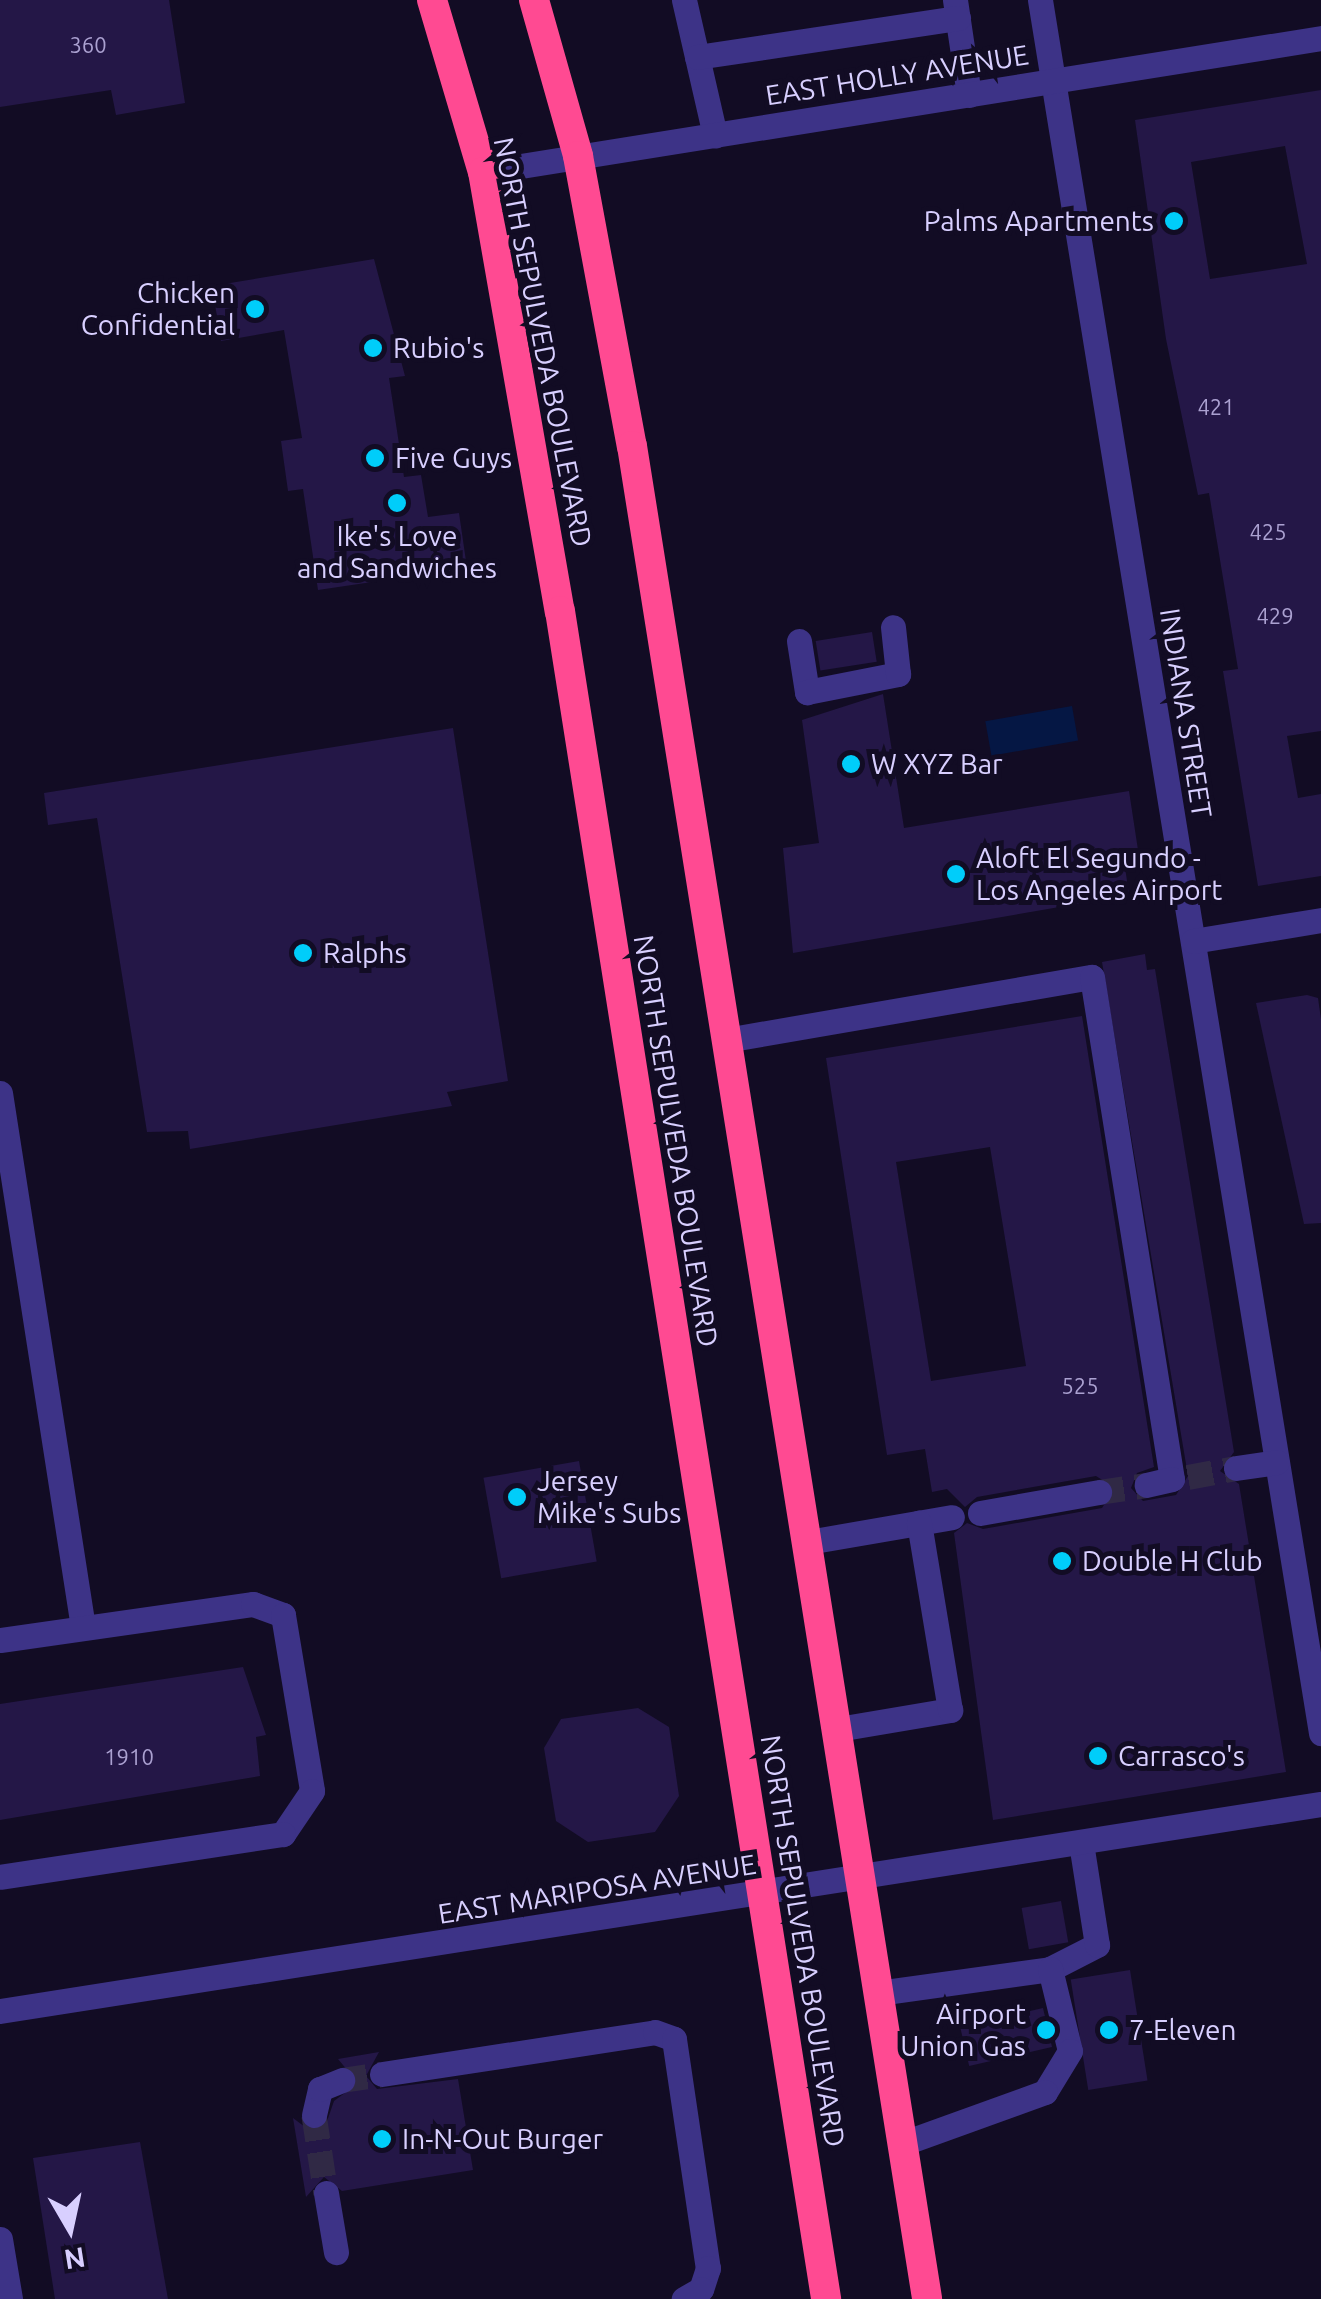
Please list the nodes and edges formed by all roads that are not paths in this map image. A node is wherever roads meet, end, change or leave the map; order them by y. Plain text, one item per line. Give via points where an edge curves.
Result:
1 (432, 0) edge
2 (534, 0) edge
3 (684, 0) edge
4 (1040, 0) edge
5 (956, 9) edge
6 (1321, 38) edge
7 (697, 57) junction
8 (1053, 80) junction
9 (970, 94) junction
10 (715, 135) junction
11 (578, 156) junction
12 (482, 172) junction
13 (893, 627) dead end
14 (798, 641) dead end
15 (1321, 920) edge
16 (1193, 941) junction
17 (726, 1040) junction
18 (0, 1094) edge
19 (1277, 1462) junction
20 (1236, 1468) tunnel mouth
21 (1169, 1480) dead end
22 (1100, 1492) tunnel mouth
23 (980, 1512) dead end
24 (952, 1517) dead end
25 (920, 1523) junction
26 (808, 1542) junction
27 (84, 1628) junction
28 (0, 1640) edge
29 (838, 1729) junction
30 (1321, 1732) edge
31 (1321, 1804) edge
32 (1081, 1842) junction
33 (861, 1876) junction
34 (0, 1877) edge
35 (762, 1894) junction
36 (1050, 1969) junction
37 (878, 1993) junction
38 (0, 2011) edge
39 (382, 2074) tunnel mouth
40 (342, 2080) tunnel mouth
41 (314, 2115) dead end
42 (901, 2144) junction
43 (326, 2194) tunnel mouth
44 (0, 2239) edge
45 (336, 2252) dead end
46 (10, 2299) edge
47 (684, 2299) edge
48 (826, 2299) edge
49 (927, 2299) edge

1 - 12 highway, NORTH SEPULVEDA BOULEVARD
2 - 11 highway
3 - 7 street
4 - 8 street, INDIANA STREET
5 - 7 street
5 - 9 street
6 - 8 street, EAST HOLLY AVENUE
7 - 10 street
8 - 9 street, EAST HOLLY AVENUE
8 - 16 street, INDIANA STREET
9 - 10 street, EAST HOLLY AVENUE
10 - 11 street, EAST HOLLY AVENUE
11 - 12 street, EAST HOLLY AVENUE
11 - 17 highway
12 - 35 highway, NORTH SEPULVEDA BOULEVARD
13 - 14 street via 898,674 807,692
15 - 16 street
16 - 19 street, INDIANA STREET
17 - 21 street via 1092,977
17 - 26 highway
18 - 27 street
19 - 20 street
19 - 30 street, INDIANA STREET
22 - 23 street
24 - 25 street
25 - 26 street
25 - 29 street via 950,1710
26 - 29 highway
27 - 28 street
27 - 34 street via 253,1604 283,1615 312,1791 283,1834
29 - 33 highway
31 - 32 street, EAST MARIPOSA AVENUE
32 - 33 street, EAST MARIPOSA AVENUE
32 - 36 street via 1097,1945
33 - 35 street, EAST MARIPOSA AVENUE
33 - 37 highway
35 - 38 street, EAST MARIPOSA AVENUE
35 - 48 highway, NORTH SEPULVEDA BOULEVARD
36 - 37 street
36 - 42 street via 1070,2050 1045,2092
37 - 42 highway
39 - 47 street via 655,2032 674,2038 708,2268 701,2289
40 - 41 street via 320,2089
42 - 49 highway
43 - 45 street
44 - 46 street

